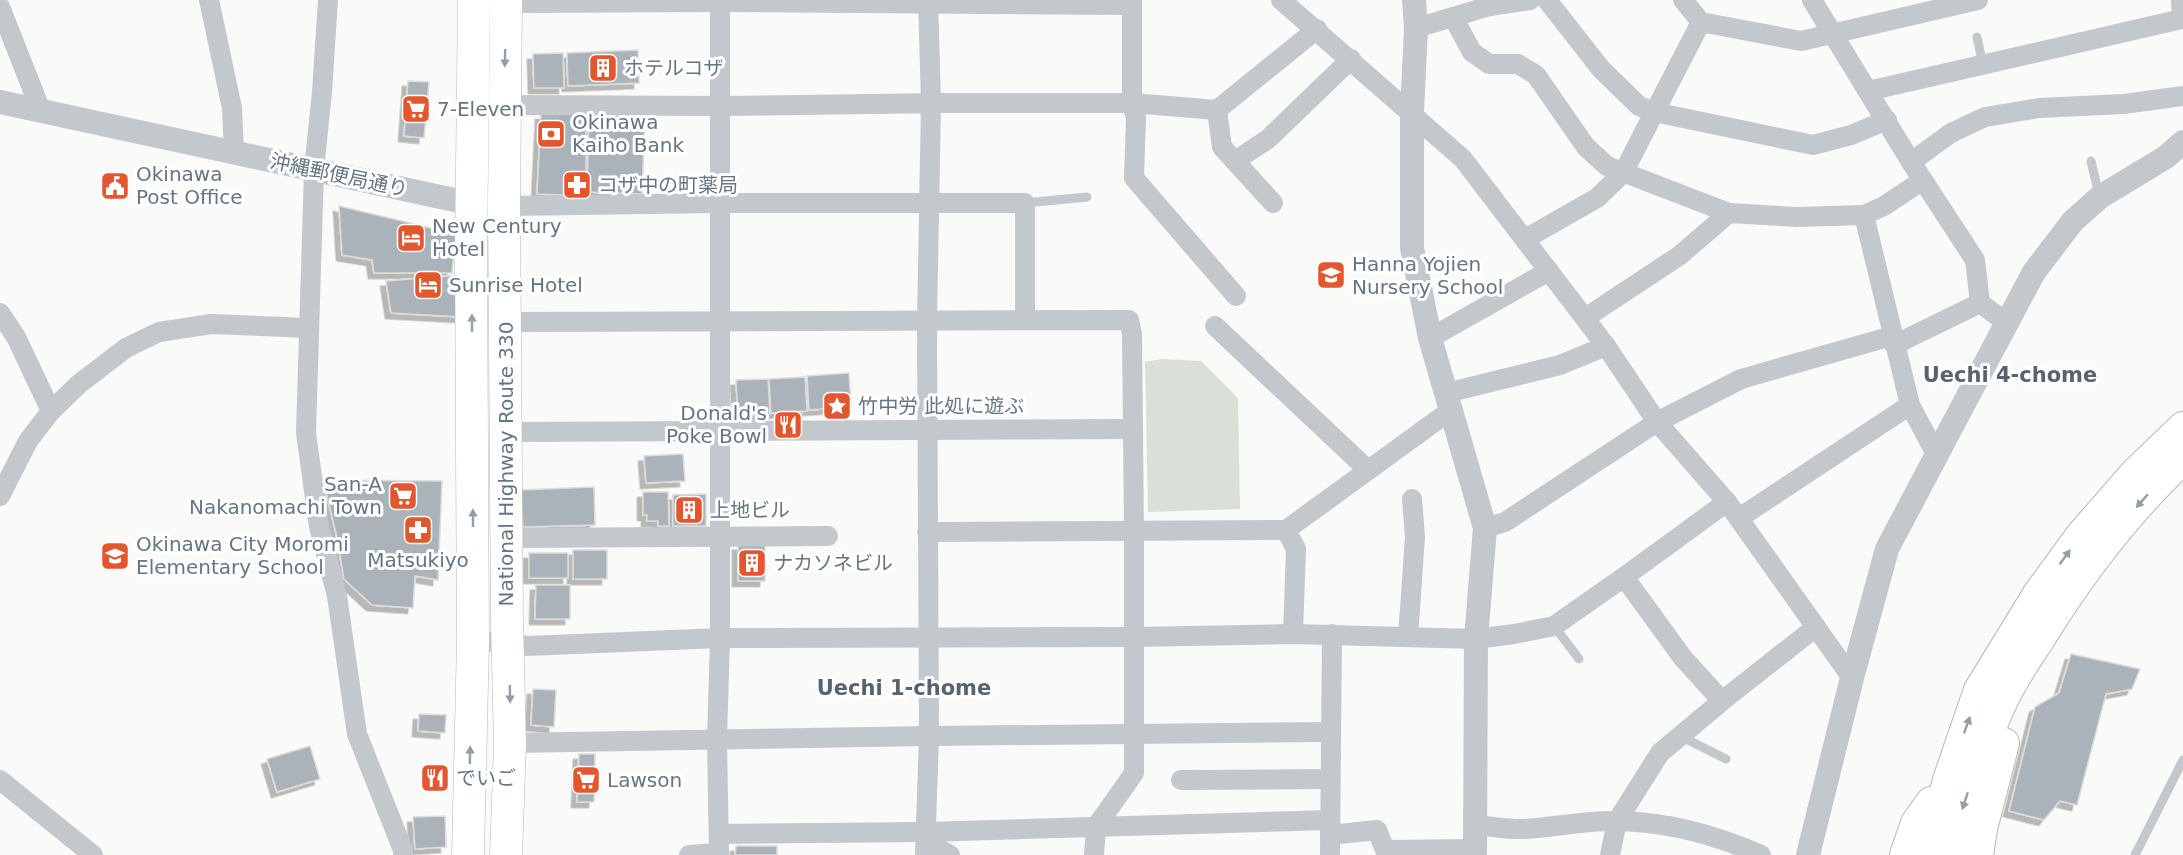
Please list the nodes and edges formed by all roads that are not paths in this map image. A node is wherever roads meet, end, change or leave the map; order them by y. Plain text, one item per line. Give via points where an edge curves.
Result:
1 (209, 0) edge
2 (328, 0) edge
3 (474, 0) edge
4 (1281, 0) edge
5 (1414, 0) edge
6 (1530, 0) edge
7 (1547, 0) edge
8 (1683, 0) edge
9 (1812, 0) edge
10 (1978, 0) edge
11 (2181, 0) edge
12 (720, 1) edge
13 (506, 2) edge
14 (928, 2) edge
15 (1132, 2) edge
16 (1489, 3) edge
17 (0, 6) edge
18 (1453, 17) junction
19 (1701, 22) junction
20 (1416, 28) junction
21 (1317, 29) junction
22 (1832, 32) junction
23 (1977, 38) dead end
24 (1350, 59) junction
25 (1983, 64) junction
26 (1868, 91) junction
27 (2183, 96) edge
28 (0, 102) edge
29 (930, 103) junction
30 (1132, 103) junction
31 (505, 105) junction
32 (720, 106) junction
33 (1217, 110) junction
34 (41, 111) junction
35 (1412, 112) junction
36 (1654, 112) junction
37 (1887, 120) junction
38 (2183, 142) edge
39 (234, 153) junction
40 (1235, 161) junction
41 (2091, 161) dead end
42 (1911, 162) junction
43 (314, 170) junction
44 (1623, 173) junction
45 (1923, 180) junction
46 (1087, 197) dead end
47 (2100, 197) junction
48 (927, 202) junction
49 (720, 203) junction
50 (1025, 203) junction
51 (1273, 203) dead end
52 (473, 204) junction
53 (504, 206) junction
54 (1729, 213) junction
55 (1864, 215) junction
56 (1525, 239) junction
57 (1549, 271) junction
58 (1236, 296) dead end
59 (1980, 303) junction
60 (0, 314) edge
61 (1585, 318) junction
62 (927, 321) junction
63 (1025, 321) junction
64 (506, 322) junction
65 (720, 322) junction
66 (2007, 323) junction
67 (1215, 326) dead end
68 (308, 327) junction
69 (1430, 338) junction
70 (1893, 340) junction
71 (1606, 346) junction
72 (1449, 401) junction
73 (1910, 405) junction
74 (51, 411) junction
75 (1657, 422) junction
76 (2183, 427) edge
77 (1132, 429) junction
78 (928, 431) junction
79 (506, 432) junction
80 (720, 432) junction
81 (1937, 456) junction
82 (2183, 459) edge
83 (1368, 470) junction
84 (0, 495) edge
85 (1412, 499) dead end
86 (1727, 502) junction
87 (1739, 518) junction
88 (1485, 528) junction
89 (1286, 530) junction
90 (927, 532) junction
91 (1134, 532) junction
92 (720, 536) junction
93 (828, 536) dead end
94 (507, 538) junction
95 (1624, 578) junction
96 (2065, 599) junction
97 (1554, 626) junction
98 (1816, 627) junction
99 (1293, 634) junction
100 (1332, 634) junction
101 (927, 636) junction
102 (1134, 637) junction
103 (1408, 637) junction
104 (720, 639) junction
105 (1476, 639) junction
106 (473, 640) junction
107 (508, 645) junction
108 (1580, 659) dead end
109 (1852, 678) junction
110 (1722, 701) junction
111 (1331, 732) junction
112 (1133, 735) junction
113 (929, 736) junction
114 (1680, 736) junction
115 (717, 740) junction
116 (510, 743) junction
117 (1726, 759) dead end
118 (2183, 760) edge
119 (1330, 779) junction
120 (0, 780) edge
121 (1181, 780) dead end
122 (1948, 780) junction
123 (1617, 820) junction
124 (1474, 825) junction
125 (1096, 827) junction
126 (1330, 828) junction
127 (927, 832) junction
128 (719, 848) edge
129 (1401, 852) edge
130 (1422, 852) edge
131 (1475, 852) edge
132 (93, 855) edge
133 (403, 855) edge
134 (468, 855) edge
135 (506, 855) edge
136 (688, 855) edge
137 (925, 855) edge
138 (950, 855) edge
139 (1094, 855) edge
140 (1330, 855) edge
141 (1610, 855) edge
142 (1761, 855) edge
143 (1808, 855) edge
144 (1905, 855) edge
145 (1928, 855) edge
146 (1949, 855) edge
147 (1978, 855) edge
148 (2135, 855) edge

1 - 39 street via 232,108
2 - 43 street
3 - 52 highway, National Highway Route 330
4 - 21 street
5 - 20 street
6 - 16 street
7 - 36 street via 1601,69 1639,106
8 - 19 street
9 - 22 street
10 - 22 street
11 - 25 street via 2182,19
12 - 13 street
12 - 14 street
12 - 32 street
13 -> 31 highway, National Highway Route 330
14 - 15 street
14 - 29 street
15 - 30 street
16 - 18 street
17 - 34 street
18 - 20 street
18 - 44 street via 1472,52 1489,64 1518,64 1536,75 1586,147 1607,166
19 - 22 street via 1801,40
19 - 36 street
20 - 35 street
21 - 24 street
21 - 33 street
22 - 26 street
23 - 25 lane
24 - 35 street
24 - 40 street via 1268,139
25 - 26 street
26 - 37 street
27 - 42 street via 2124,104 2039,108 1985,117 1950,133
28 - 34 street, 沖縄郵便局通り
29 - 30 street
29 - 32 street
29 - 48 street
30 - 33 street
30 - 58 street via 1136,118 1134,178
31 - 32 street
31 - 53 highway, National Highway Route 330
32 - 49 street
33 - 40 street via 1222,147
34 - 39 street, 沖縄郵便局通り
35 - 56 street via 1463,159
35 - 69 street via 1412,248
36 - 37 street via 1813,145
36 - 44 street
37 - 42 street
38 - 47 street via 2166,157
39 - 43 street, 沖縄郵便局通り
40 - 51 street
41 - 47 lane
42 - 45 street
43 - 52 street, 沖縄郵便局通り
43 - 68 street
44 - 54 street
44 - 56 street via 1597,198
45 - 55 street
45 - 59 street via 1974,260
46 - 50 lane
47 - 66 street via 2073,222 2034,272
48 - 49 street
48 - 50 street
48 - 62 street
49 - 53 street
49 - 65 street
50 - 63 street
52 - 53 street, 沖縄郵便局通り
106 -> 52 highway, National Highway Route 330
53 - 64 highway, National Highway Route 330
54 - 55 street via 1796,217
54 - 61 street via 1679,256
55 - 70 street
56 - 57 street
57 - 61 street
57 - 69 street
59 - 66 street
59 - 70 street
60 - 74 street via 16,337
61 - 71 street
62 - 63 street
62 - 65 street
62 - 78 street
63 - 77 street via 1129,320
64 - 65 street
64 - 79 highway, National Highway Route 330
65 - 80 street
66 - 81 street
67 - 83 street
68 - 74 street via 211,324 159,332 126,348
68 - 133 street via 306,433 319,527 337,596 357,734
69 - 72 street
70 - 73 street
70 - 75 street via 1741,379
71 - 72 street
71 - 75 street
72 - 83 street
72 - 88 street
73 - 81 street
73 - 87 street
74 - 84 street via 28,441
75 - 86 street
75 - 88 street via 1505,522
122 -> 76 main road via 1979,690 2038,594 2081,535 2136,472
77 - 78 street
77 - 91 street
78 - 80 street
78 - 90 street
79 - 80 street
79 - 94 highway, National Highway Route 330
80 - 92 street
81 - 109 street via 1887,549
82 -> 96 main road via 2101,549
83 - 89 street
85 - 103 street via 1415,537
86 - 87 street
86 - 95 street
87 - 98 street
88 - 105 street
89 - 91 street
89 - 99 street via 1296,549
90 - 91 street
90 - 101 street
91 - 102 street
92 - 93 street
92 - 94 street
92 - 104 street
94 - 107 highway, National Highway Route 330
95 - 97 street
95 - 110 street via 1683,658
96 -> 146 main road via 2003,699
96 - 147 main road via 2008,728
97 - 105 street
97 - 108 lane
98 - 109 street
98 - 110 street
99 - 100 street
99 - 102 street
100 - 103 street
100 - 111 street
101 - 102 street
101 - 104 street
101 - 113 street
102 - 112 street
103 - 105 street
104 - 107 street
104 - 115 street
105 - 124 street
106 - 107 street
134 -> 106 highway, National Highway Route 330
107 -> 116 highway, National Highway Route 330
109 - 143 street
110 - 114 street
111 - 112 street
111 - 119 street
112 - 113 street
112 - 125 street via 1134,773
113 - 115 street
113 - 127 street
114 - 117 lane
114 - 123 street via 1660,753
115 - 116 street
115 - 128 street
116 - 135 highway, National Highway Route 330
118 - 148 lane
119 - 121 street
119 - 126 street
120 - 132 street
122 - 144 main road via 1916,823
122 - 145 main road
123 - 124 street via 1523,830
123 - 141 street
123 - 142 street via 1681,828 1730,841
124 - 131 street
125 - 126 street
125 - 127 street
125 - 139 street
126 - 129 street via 1377,830 1386,850
126 - 140 street
127 - 128 street
127 - 137 street
127 - 138 street via 937,848
128 - 136 street
129 - 130 street
130 - 131 street

